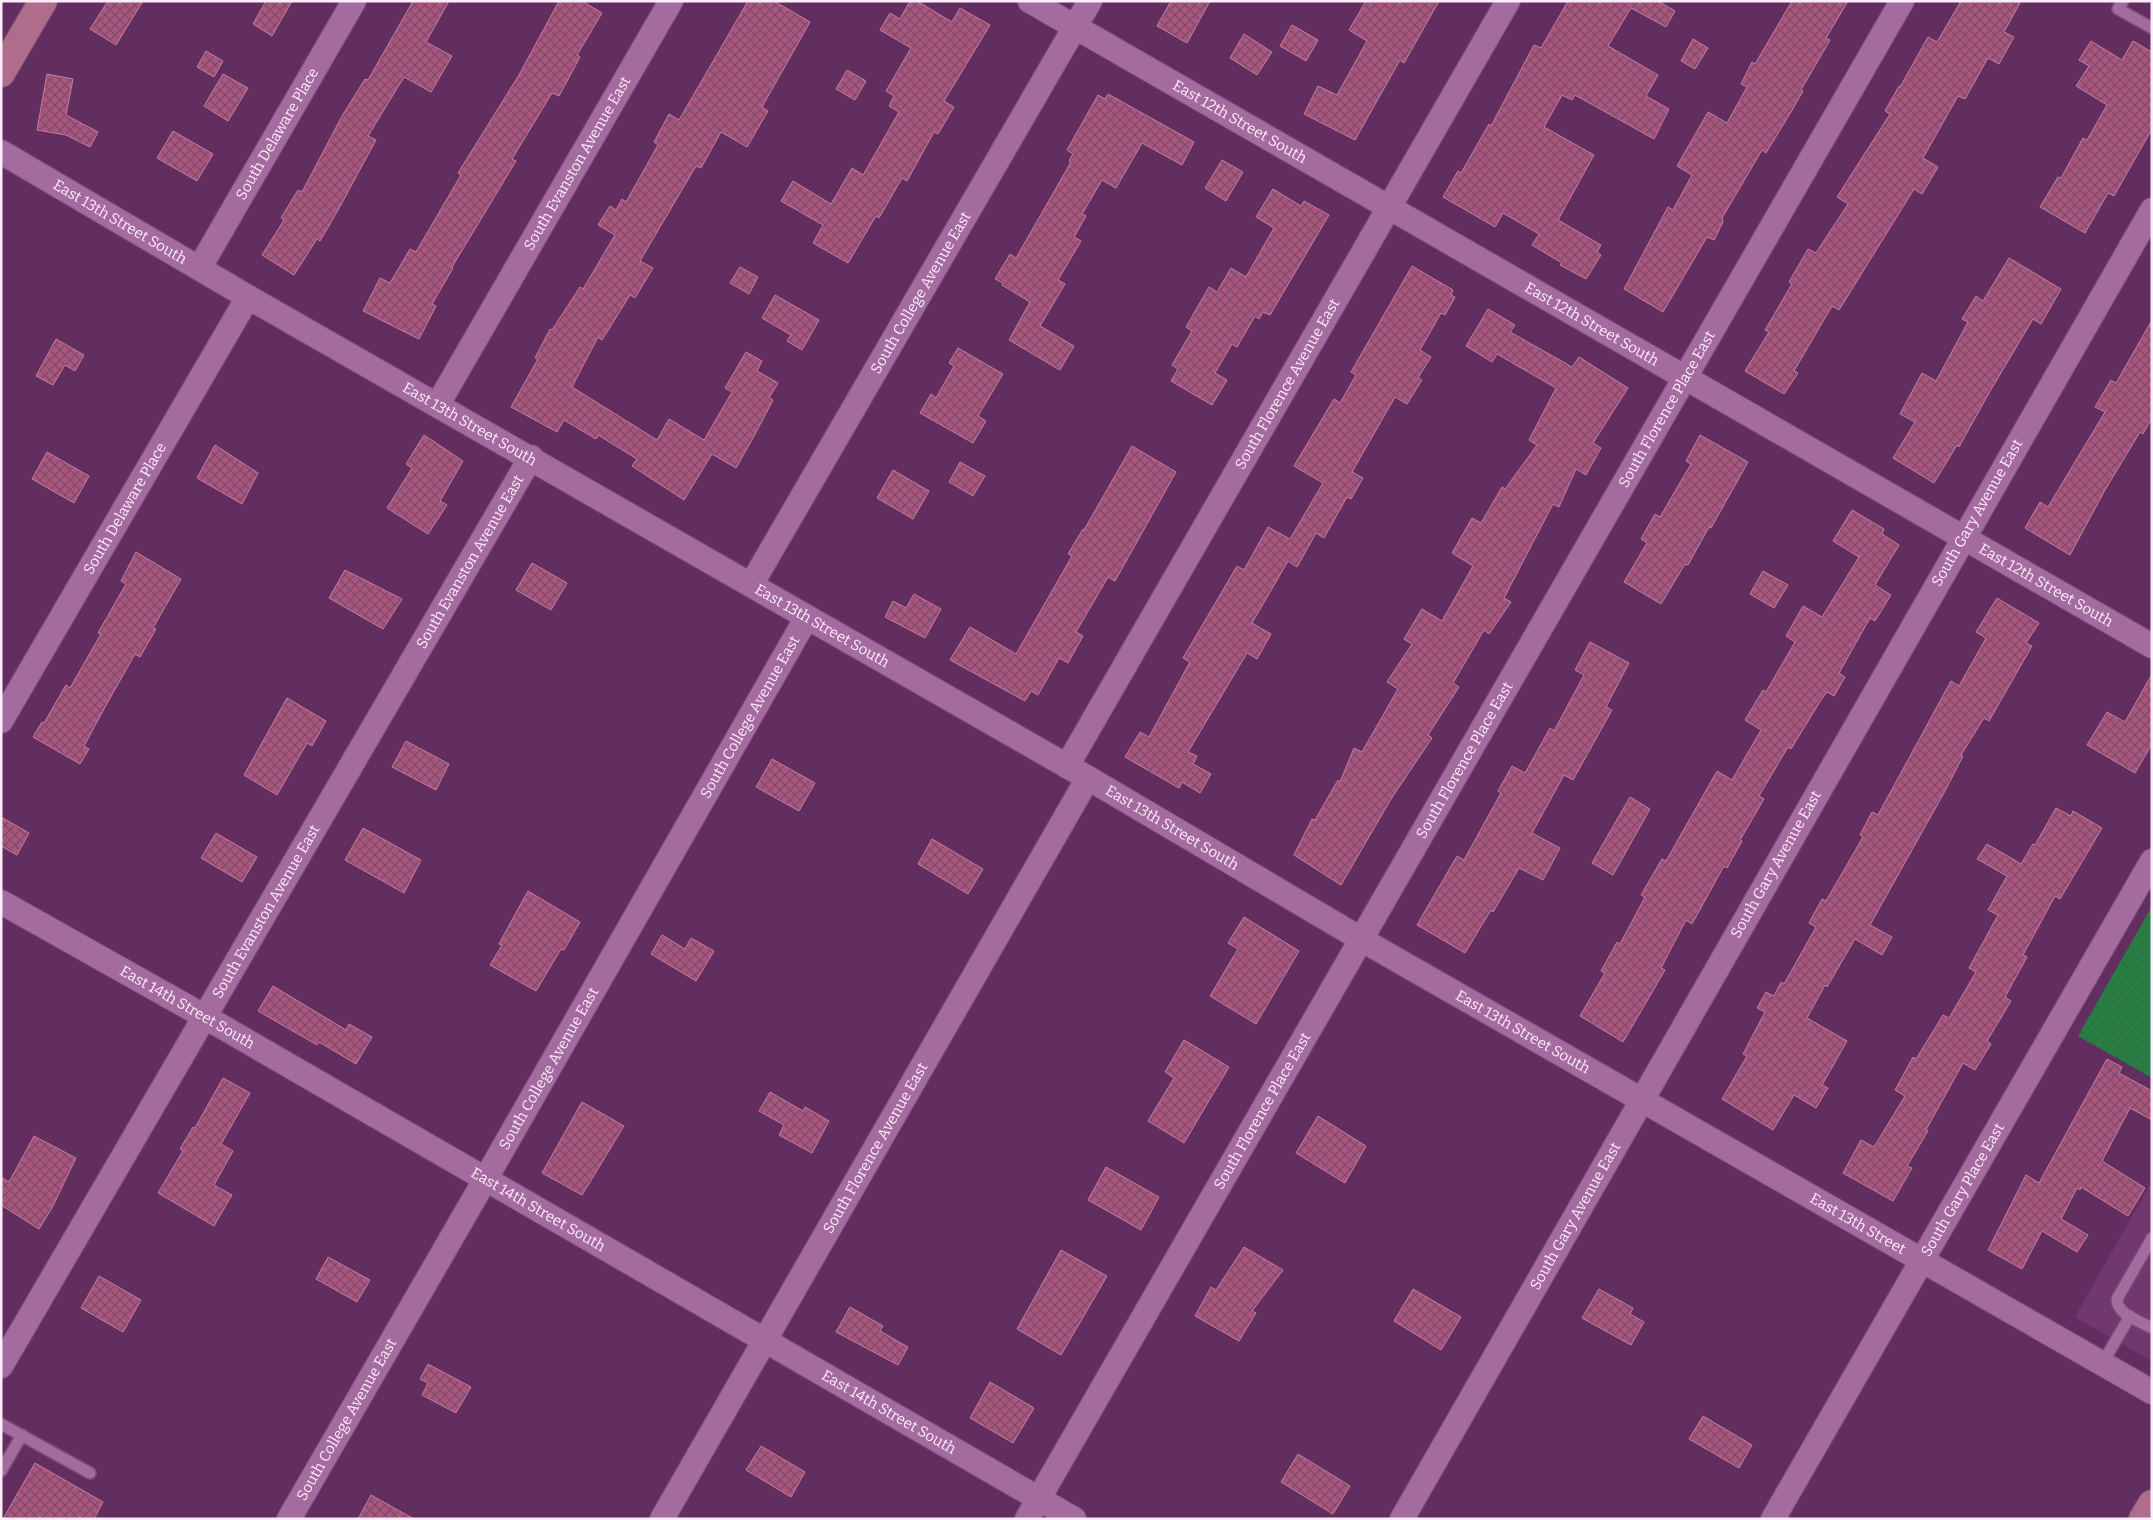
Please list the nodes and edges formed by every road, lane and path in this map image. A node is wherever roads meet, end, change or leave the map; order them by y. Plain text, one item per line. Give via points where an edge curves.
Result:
1 (43, 1) edge
2 (354, 1) edge
3 (671, 1) edge
4 (1030, 1) edge
5 (1090, 1) edge
6 (1508, 1) edge
7 (1902, 1) edge
8 (2122, 1) edge
9 (1075, 27) junction
10 (2152, 28) edge
11 (1, 74) edge
12 (1, 152) edge
13 (1389, 207) junction
14 (2152, 210) edge
15 (200, 267) junction
16 (248, 296) junction
17 (1686, 377) junction
18 (438, 404) junction
19 (531, 457) junction
20 (1962, 537) junction
21 (750, 584) junction
22 (807, 617) junction
23 (2152, 646) edge
24 (1, 721) edge
25 (1067, 766) junction
26 (1088, 778) junction
27 (2152, 861) edge
28 (1, 902) edge
29 (1361, 939) junction
30 (204, 1017) junction
31 (1643, 1100) junction
32 (486, 1179) junction
33 (2152, 1238) edge
34 (1923, 1260) junction
35 (2130, 1316) junction
36 (2152, 1328) edge
37 (765, 1341) junction
38 (2102, 1364) junction
39 (1, 1366) edge
40 (2152, 1392) edge
41 (1, 1424) edge
42 (22, 1435) junction
43 (1, 1471) edge
44 (90, 1473) dead end
45 (1038, 1498) junction
46 (2152, 1504) edge
47 (288, 1519) edge
48 (662, 1519) edge
49 (1027, 1519) edge
50 (1074, 1519) edge
51 (1402, 1519) edge
52 (1773, 1519) edge
53 (2143, 1519) edge

1 - 11 main road
2 - 15 street, South Delaware Place
3 - 18 street, South Evanston Avenue East
4 - 9 street, East 12th Street South
5 - 9 street, South College Avenue East
6 - 13 street, South Florence Avenue East
7 - 17 street, South Florence Place East
8 - 10 lane via 2118,9
9 - 13 street, East 12th Street South
9 - 21 street, South College Avenue East
12 - 15 street, East 13th Street South
13 - 17 street, East 12th Street South
13 - 25 street, South Florence Avenue East
14 - 20 street, South Gary Avenue East
15 - 16 street, East 13th Street South
16 - 18 street, East 13th Street South
16 - 24 street, South Delaware Place
17 - 20 street, East 12th Street South
17 - 29 street, South Florence Place East
18 - 19 street, East 13th Street South
19 - 21 street, East 13th Street South
19 - 30 street, South Evanston Avenue East
20 - 23 street, East 12th Street South
20 - 31 street, South Gary Avenue East
21 - 22 street, East 13th Street South
22 - 25 street, East 13th Street South
22 - 32 street, South College Avenue East
25 - 26 street, East 13th Street South
26 - 29 street, East 13th Street South
26 - 37 street, South Florence Avenue East
27 - 34 street, South Gary Place East
28 - 30 street, East 14th Street South
29 - 31 street, East 13th Street South
29 - 45 street, South Florence Place East
30 - 32 street, East 14th Street South
30 - 39 street, South Evanston Avenue East
31 - 34 street, East 13th Street
31 - 51 street, South Gary Avenue East
32 - 37 street, East 14th Street South
32 - 47 street, South College Avenue East
33 - 35 lane via 2117,1299 2119,1310
34 - 38 street, East 13th Street
34 - 52 street, South Gary Place East
35 - 36 lane
35 - 38 lane
37 - 45 street, East 14th Street South
37 - 48 street, South Florence Avenue East
38 - 40 street, East 13th Street
41 - 42 lane
42 - 43 lane
42 - 44 lane
45 - 49 street, South Florence Place East
45 - 50 street, East 14th Street South
46 - 53 main road

